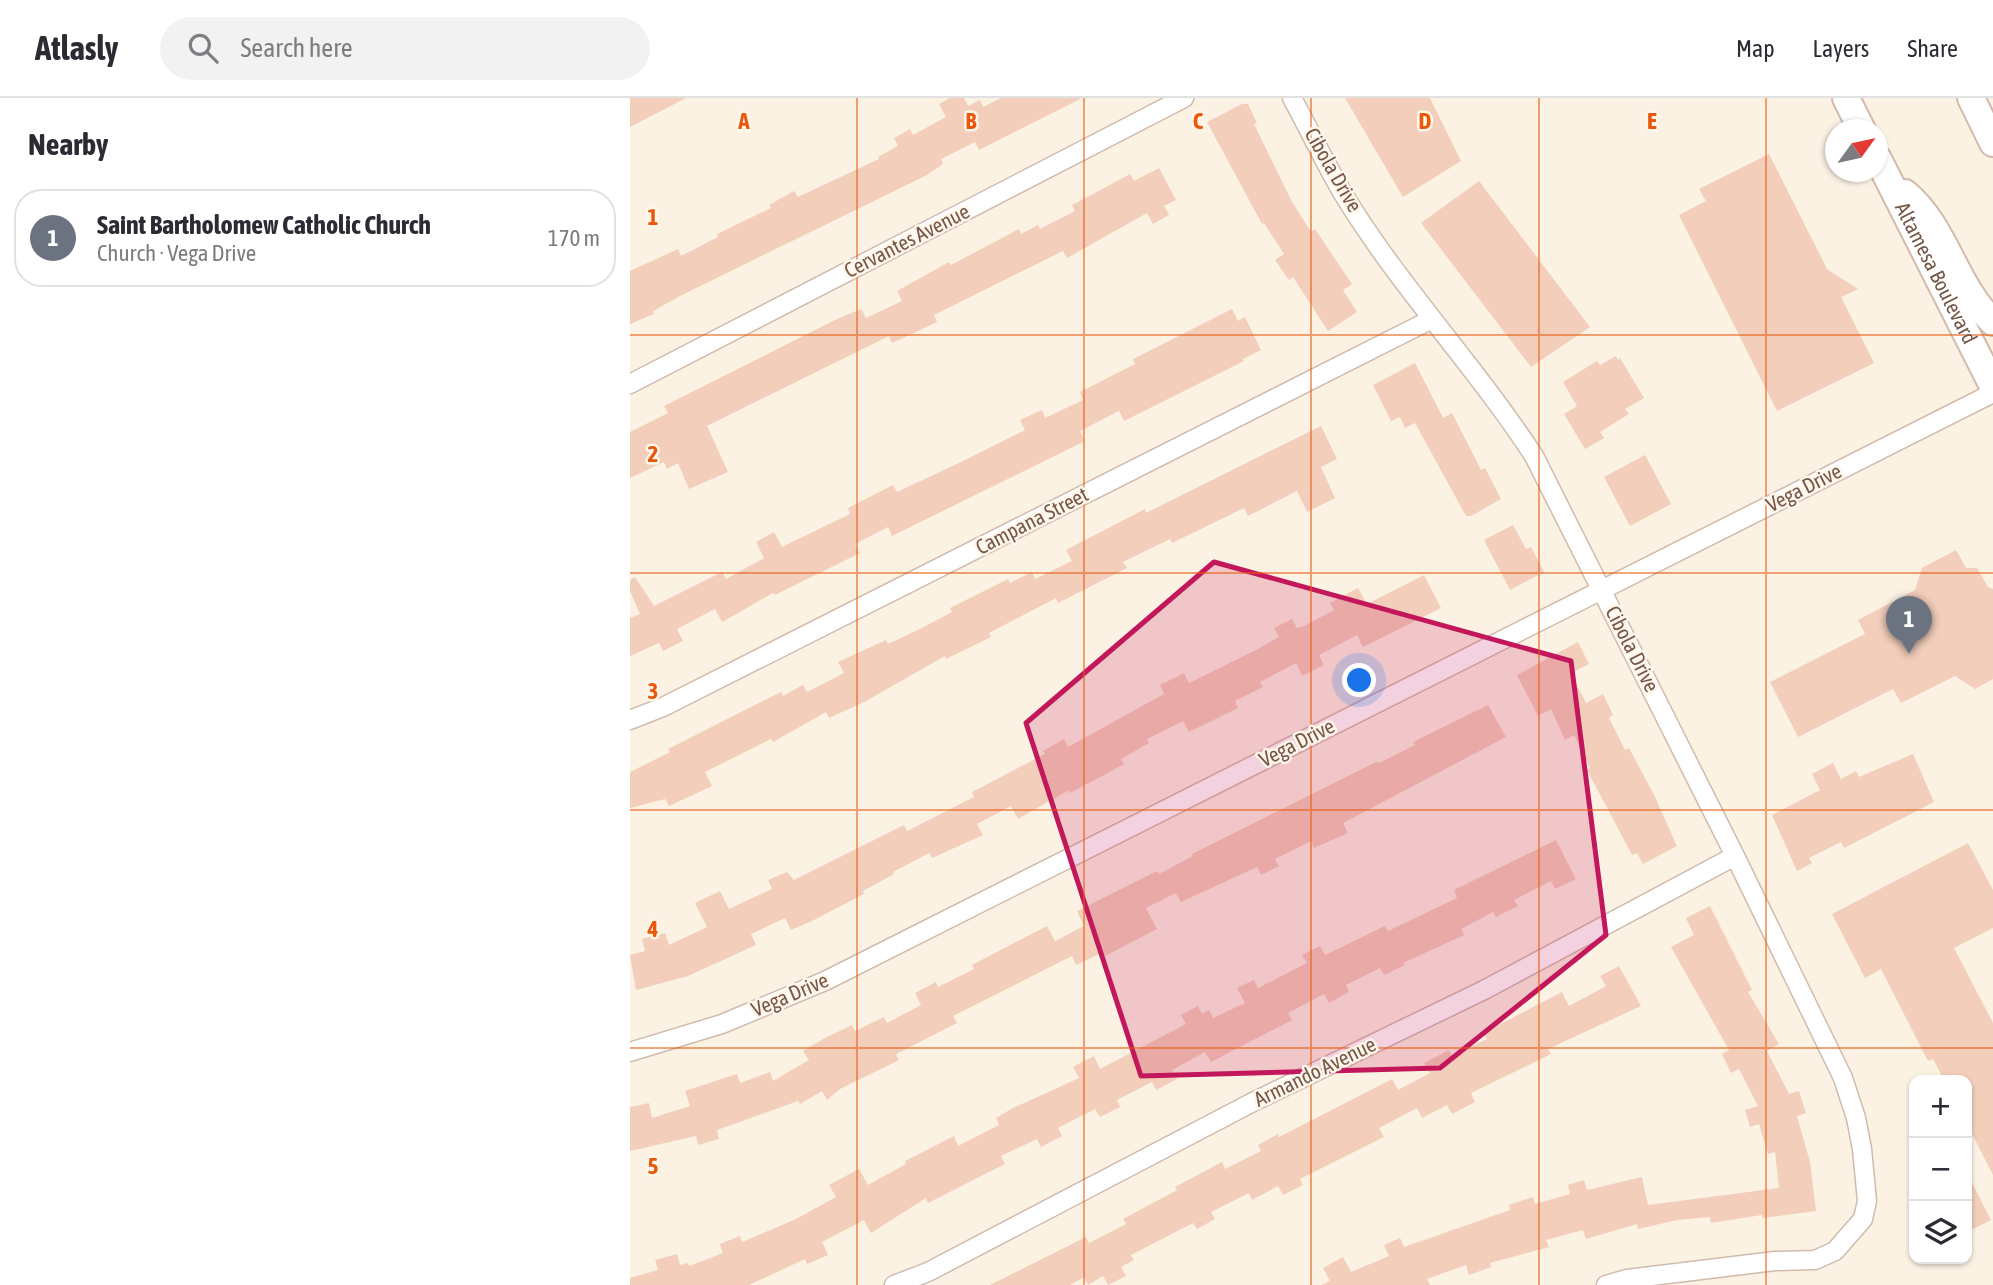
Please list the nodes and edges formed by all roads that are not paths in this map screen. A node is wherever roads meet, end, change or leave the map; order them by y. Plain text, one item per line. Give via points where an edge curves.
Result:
1 (1184, 98) edge
2 (1292, 98) edge
3 (1846, 98) edge
4 (1971, 98) edge
5 (1856, 119) edge
6 (1993, 143) edge
7 (1888, 173) edge
8 (1888, 179) edge
9 (1432, 319) junction
10 (1993, 322) edge
11 (630, 384) edge
12 (1993, 386) edge
13 (1993, 393) edge
14 (1602, 589) junction
15 (630, 720) edge
16 (1735, 856) junction
17 (630, 1052) edge
18 (894, 1285) edge
19 (1606, 1285) edge

1 - 11 street, Cervantes Avenue
2 - 9 street, Cibola Drive via 1346,198
3 - 5 main road
4 - 6 main road
7 - 10 main road via 1917,202 1973,300
8 - 12 main road, Altamesa Boulevard
9 - 14 street, Cibola Drive via 1534,456
9 - 15 street, Campana Street
13 - 14 street, Vega Drive
14 - 16 street, Cibola Drive
14 - 17 street, Vega Drive via 825,981 722,1024
16 - 18 street, Armando Avenue via 1484,990 1253,1102 928,1272
16 - 19 street, Cibola Drive via 1843,1078 1856,1118 1867,1202 1863,1219 1835,1251 1815,1260

